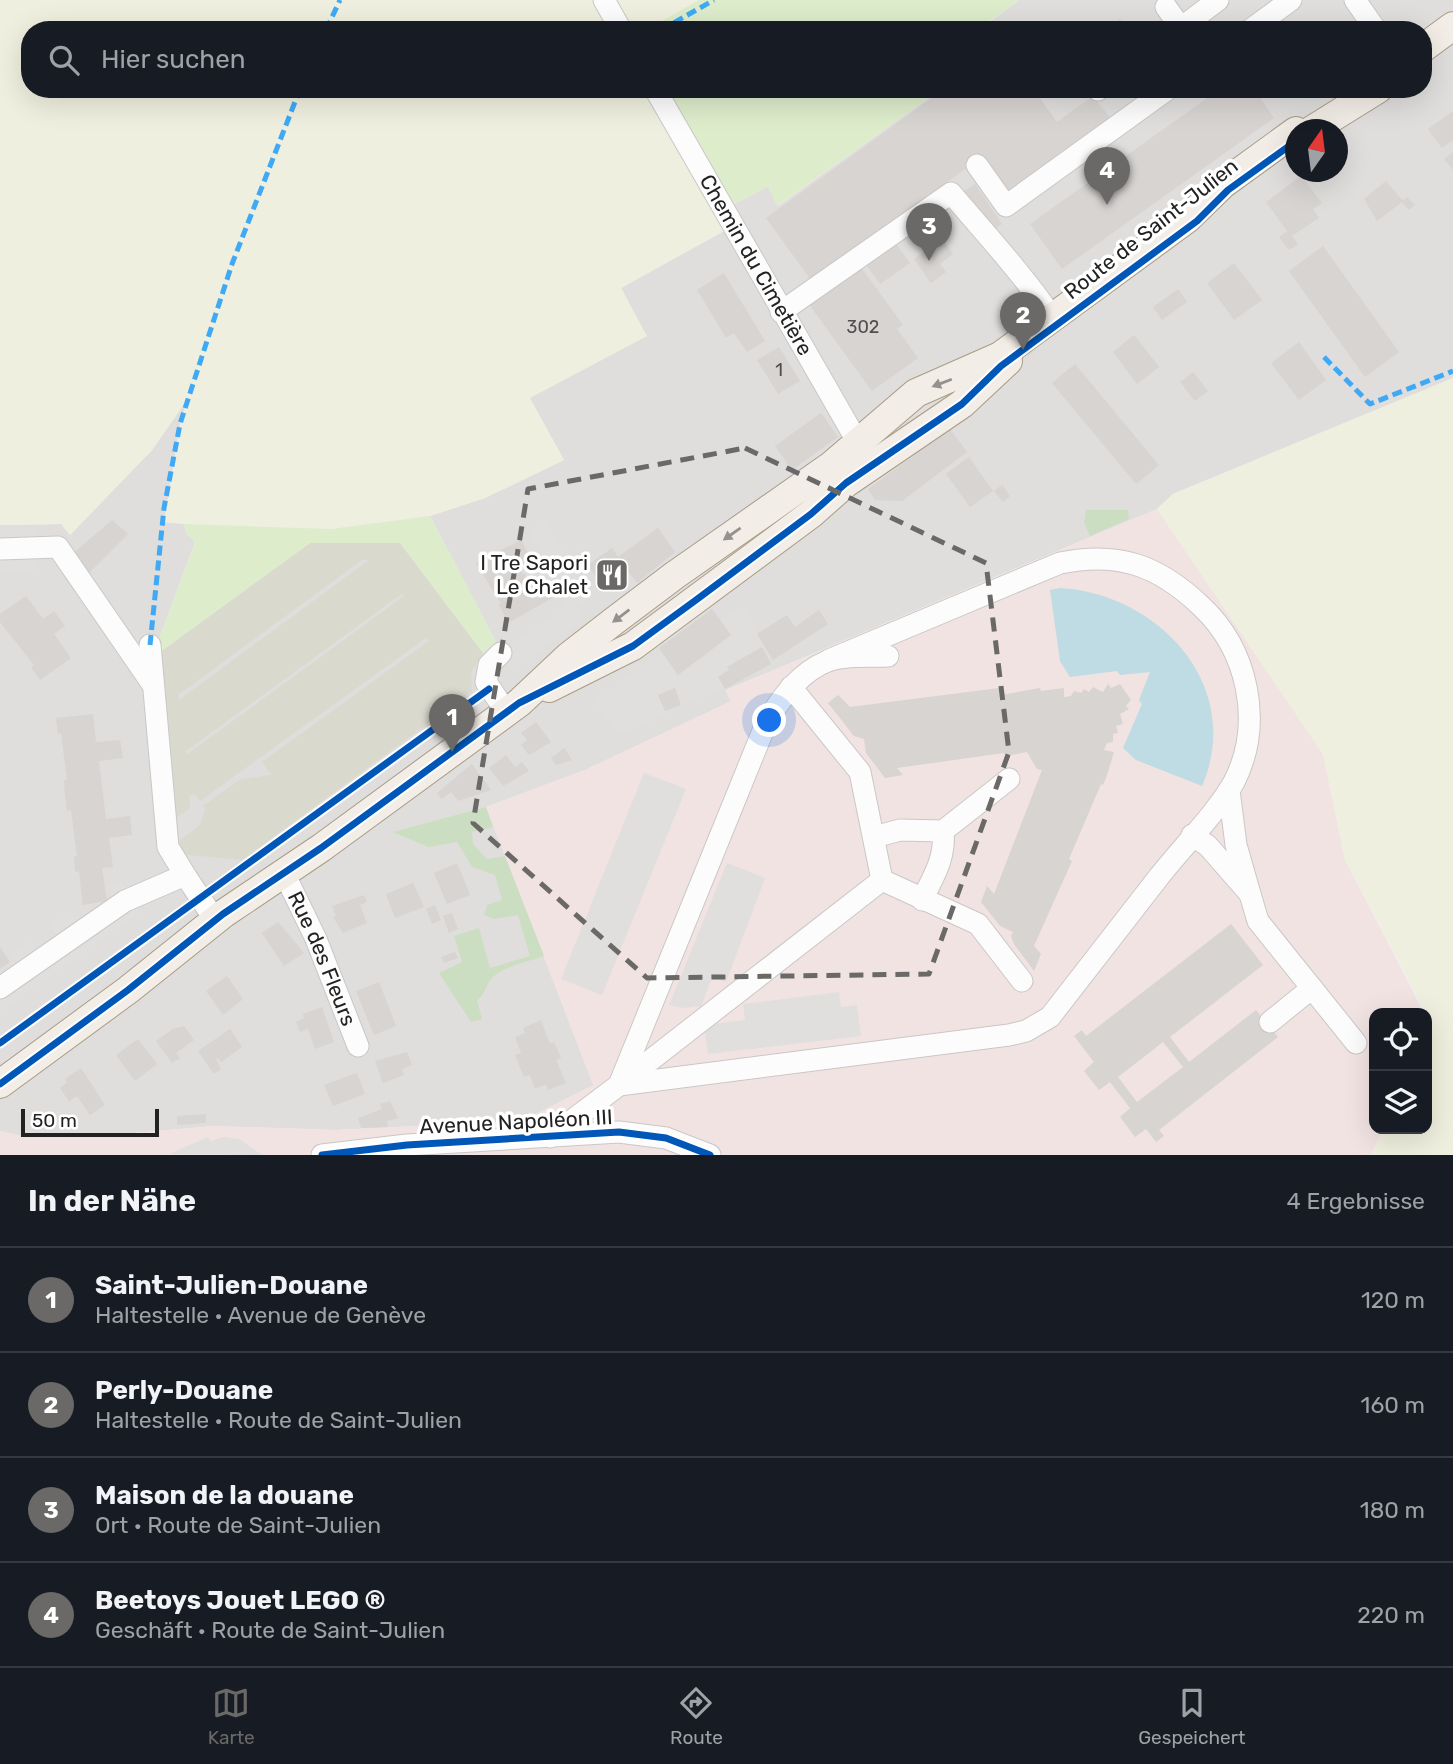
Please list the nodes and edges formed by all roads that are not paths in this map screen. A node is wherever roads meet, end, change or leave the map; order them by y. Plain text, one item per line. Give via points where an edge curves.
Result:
1 (604, 0) edge
2 (1218, 0) edge
3 (1291, 0) edge
4 (1354, 0) edge
5 (1166, 7) dead end
6 (616, 21) edge
7 (1175, 21) edge
8 (1190, 21) edge
9 (1262, 21) edge
10 (1369, 21) edge
11 (1453, 26) edge
12 (1432, 41) edge
13 (659, 98) edge
14 (1156, 98) edge
15 (1340, 98) edge
16 (1363, 98) edge
17 (1311, 119) edge
18 (1329, 119) edge
19 (1285, 138) edge
20 (1285, 149) edge
21 (977, 165) dead end
22 (1045, 307) dead end
23 (781, 312) junction
24 (857, 441) junction
25 (839, 474) junction
26 (0, 549) edge
27 (704, 555) junction
28 (722, 581) junction
29 (150, 645) dead end
30 (595, 651) junction
31 (501, 653) dead end
32 (888, 656) dead end
33 (829, 660) junction
34 (154, 687) junction
35 (791, 687) junction
36 (513, 708) junction
37 (1009, 779) dead end
38 (1229, 790) junction
39 (943, 831) junction
40 (1192, 835) junction
41 (874, 837) junction
42 (283, 871) junction
43 (185, 874) junction
44 (882, 880) junction
45 (1250, 894) junction
46 (922, 900) junction
47 (215, 920) junction
48 (1022, 981) dead end
49 (0, 988) edge
50 (1312, 988) junction
51 (1270, 1022) dead end
52 (1356, 1043) dead end
53 (358, 1046) dead end
54 (0, 1084) edge
55 (619, 1085) junction
56 (550, 1137) junction
57 (322, 1155) edge
58 (710, 1155) edge

1 - 6 street
2 - 8 street
3 - 9 street
4 - 10 street
5 - 7 street
11 - 12 main road
13 - 23 street, Chemin du Cimetière
14 - 21 street via 1006,206
15 - 17 main road, Route de Saint-Julien
16 - 18 main road
19 -> 24 main road, Route de Saint-Julien via 1223,184 1187,219 1000,356 916,393
20 - 25 main road, Route de Saint-Julien via 1220,197 1197,221 1001,366 962,404
22 - 23 street via 1012,260 951,193
23 - 24 street, Chemin du Cimetière
24 - 25 main road, Route de Saint-Julien
25 -> 27 main road, Route de Saint-Julien via 761,514
25 - 28 main road, Route de Saint-Julien via 811,514
26 - 34 street via 58,547
27 - 28 main road
27 -> 30 main road, Route de Saint-Julien via 674,575
28 - 30 main road, Route de Saint-Julien via 633,646
29 - 34 street
30 - 36 main road
31 - 36 street via 489,665 486,682
32 - 33 street
33 - 35 street
33 - 38 street via 1060,563 1095,559 1136,564 1170,579 1199,603 1240,664 1248,726
34 - 43 street via 168,847
35 - 41 street via 860,772
35 - 55 street via 767,721
36 - 42 main road
37 - 39 street
38 - 40 street
38 - 45 street via 1236,845
39 - 41 street via 900,830
39 - 46 street via 942,860
40 - 45 street via 1208,846
40 - 55 street via 1050,1017 1026,1031
41 - 44 street
42 - 47 main road
42 - 53 street, Rue des Fleurs via 316,939
43 - 47 street
43 - 49 street via 125,901
44 - 46 street
44 - 55 street
45 - 50 street via 1258,921
46 - 48 street via 978,924
47 - 54 main road
50 - 51 street
50 - 52 street
55 - 56 street
56 - 57 street, Avenue Napoléon III
56 - 58 street, Avenue Napoléon III via 619,1132 650,1135

